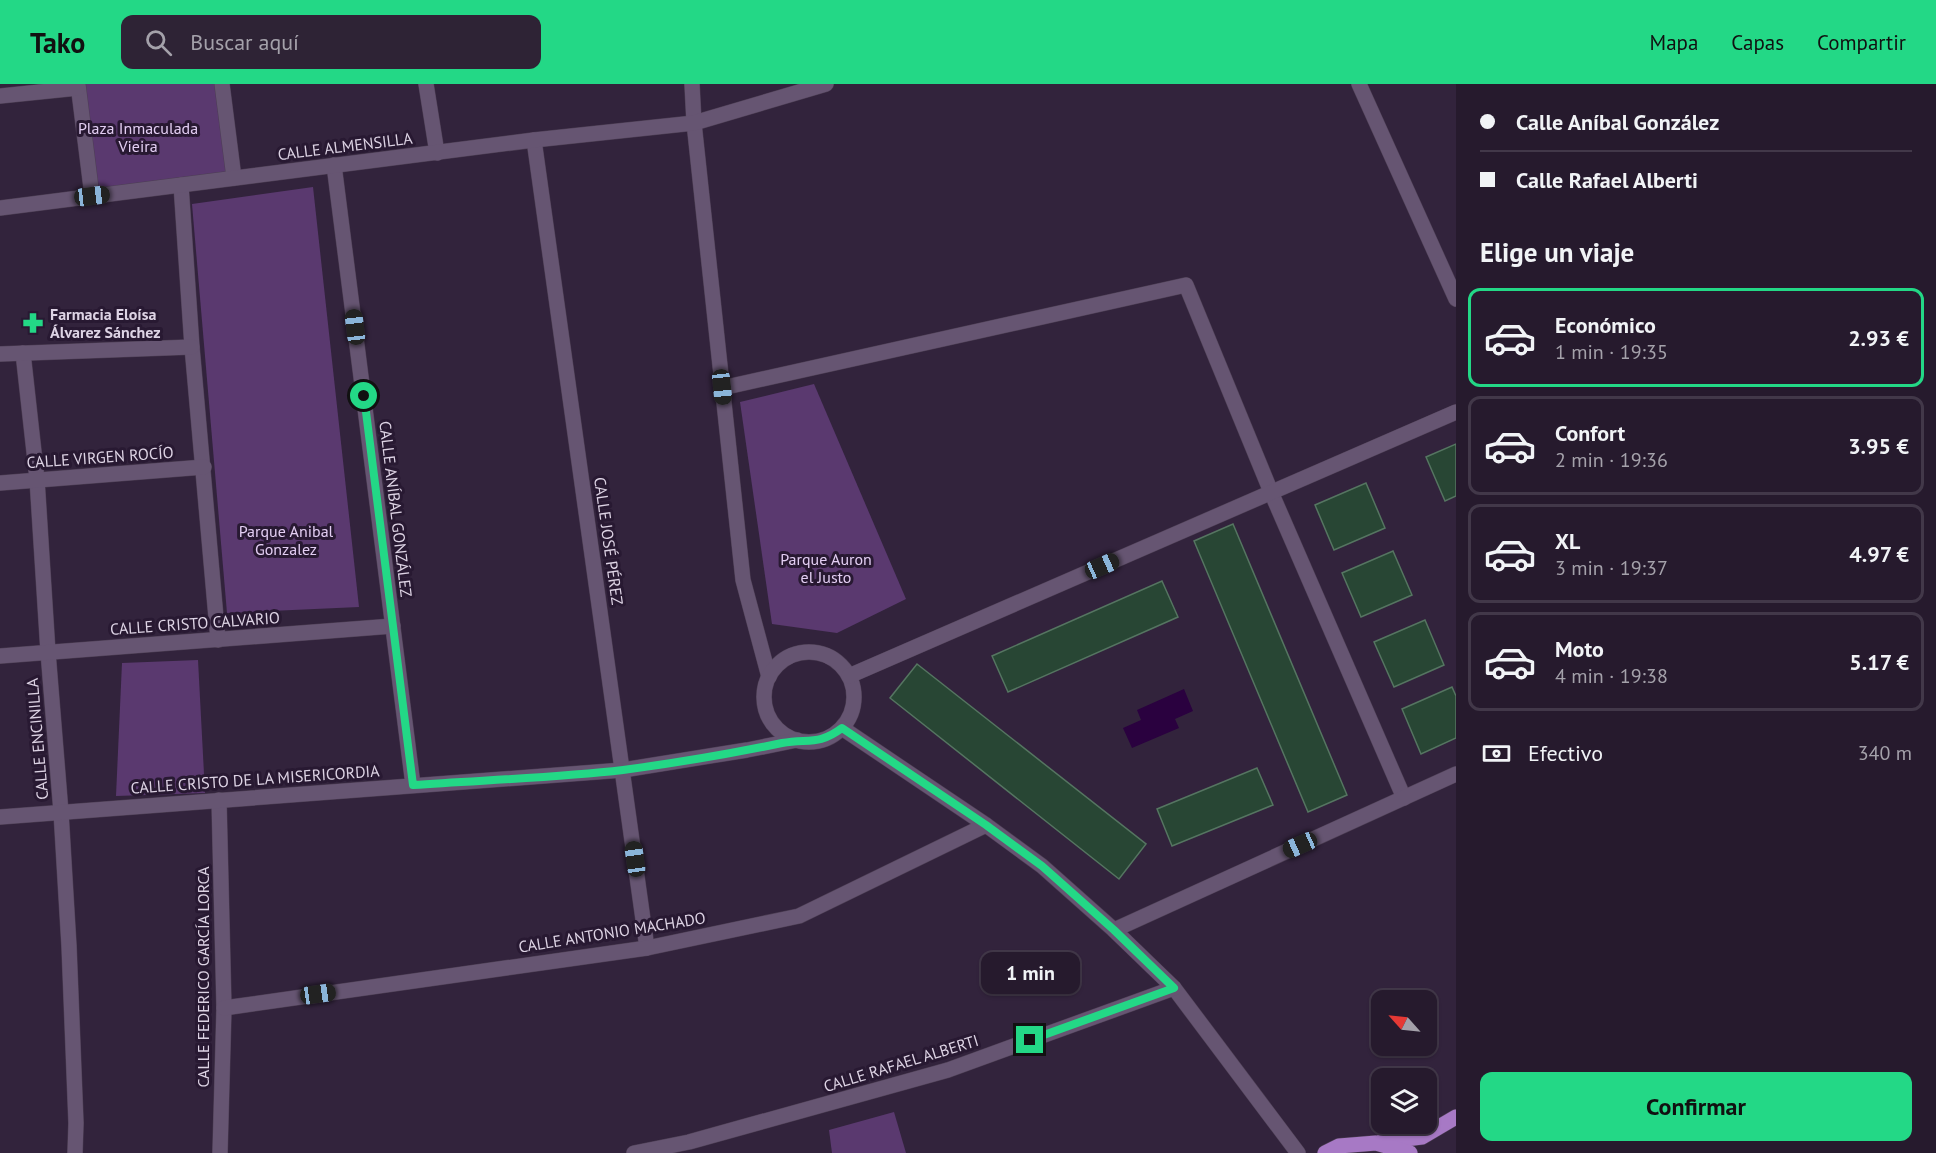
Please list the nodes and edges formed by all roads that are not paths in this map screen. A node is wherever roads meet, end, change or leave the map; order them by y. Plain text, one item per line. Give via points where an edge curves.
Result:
1 (222, 84) edge
2 (426, 84) edge
3 (692, 84) edge
4 (826, 84) edge
5 (1359, 84) edge
6 (78, 86) edge
7 (0, 96) edge
8 (694, 123) junction
9 (534, 140) junction
10 (437, 153) junction
11 (334, 165) junction
12 (234, 178) junction
13 (181, 185) junction
14 (92, 196) junction
15 (0, 208) edge
16 (1456, 299) edge
17 (192, 347) junction
18 (23, 353) junction
19 (0, 354) edge
20 (722, 387) junction
21 (1456, 412) edge
22 (204, 467) junction
23 (37, 479) junction
24 (0, 483) edge
25 (1271, 492) junction
26 (393, 626) junction
27 (218, 639) junction
28 (48, 652) junction
29 (0, 656) edge
30 (849, 676) junction
31 (769, 677) junction
32 (842, 728) junction
33 (797, 740) junction
34 (622, 770) junction
35 (1456, 774) edge
36 (413, 785) junction
37 (1404, 798) junction
38 (219, 800) junction
39 (61, 812) junction
40 (0, 817) edge
41 (986, 825) junction
42 (1114, 930) junction
43 (647, 948) junction
44 (1174, 988) junction
45 (224, 1008) junction
46 (1456, 1117) edge
47 (1376, 1143) junction
48 (75, 1153) edge
49 (220, 1153) edge
50 (634, 1153) edge
51 (1298, 1153) edge
52 (1325, 1153) edge
53 (1410, 1153) edge

1 - 12 street
2 - 10 street
3 - 8 street
4 - 8 street, CALLE ALMENSILLA
5 - 16 street
6 - 7 street
6 - 14 street
8 - 9 street, CALLE ALMENSILLA
8 - 20 street
9 - 10 street, CALLE ALMENSILLA
9 - 34 street, CALLE JOSÉ PÉREZ
10 - 11 street, CALLE ALMENSILLA
11 - 12 street, CALLE ALMENSILLA
11 - 26 street, CALLE ANÍBAL GONZÁLEZ
12 - 13 street, CALLE ALMENSILLA
13 - 14 street, CALLE ALMENSILLA
13 - 17 street
14 - 15 street, CALLE ALMENSILLA
17 - 18 street
17 - 22 street
18 - 19 street
18 - 23 street, CALLE ENCINILLA
20 - 25 street via 1186,285
20 - 31 street via 742,580
21 - 25 street
22 - 23 street, CALLE VIRGEN ROCÍO
22 - 27 street
23 - 24 street, CALLE VIRGEN ROCÍO
23 - 28 street, CALLE ENCINILLA
25 - 30 street
25 - 37 street
26 - 27 street, CALLE CRISTO CALVARIO
26 - 36 street, CALLE ANÍBAL GONZÁLEZ
27 - 28 street, CALLE CRISTO CALVARIO
28 - 29 street, CALLE CRISTO CALVARIO
28 - 39 street, CALLE ENCINILLA
30 - 31 street via 837,661 808,651 780,662
30 - 32 street via 854,701
31 - 33 street via 764,701 768,715 776,728
32 - 33 street via 816,742
32 - 41 street
33 - 34 street, CALLE CRISTO DE LA MISERICORDIA
34 - 36 street, CALLE CRISTO DE LA MISERICORDIA
34 - 43 street, CALLE JOSÉ PÉREZ
35 - 37 street
36 - 38 street, CALLE CRISTO DE LA MISERICORDIA
37 - 42 street
38 - 39 street, CALLE CRISTO DE LA MISERICORDIA
38 - 45 street, CALLE FEDERICO GARCÍA LORCA
39 - 40 street, CALLE CRISTO DE LA MISERICORDIA
39 - 48 street, CALLE ENCINILLA
41 - 42 street via 1042,866
41 - 43 street, CALLE ANTONIO MACHADO via 799,916
42 - 44 street
43 - 45 street, CALLE ANTONIO MACHADO
44 - 50 street, CALLE RAFAEL ALBERTI via 948,1071 689,1142
44 - 51 street
45 - 49 street, CALLE FEDERICO GARCÍA LORCA
46 - 47 main road via 1422,1137
47 - 52 main road via 1339,1146
47 - 53 main road

